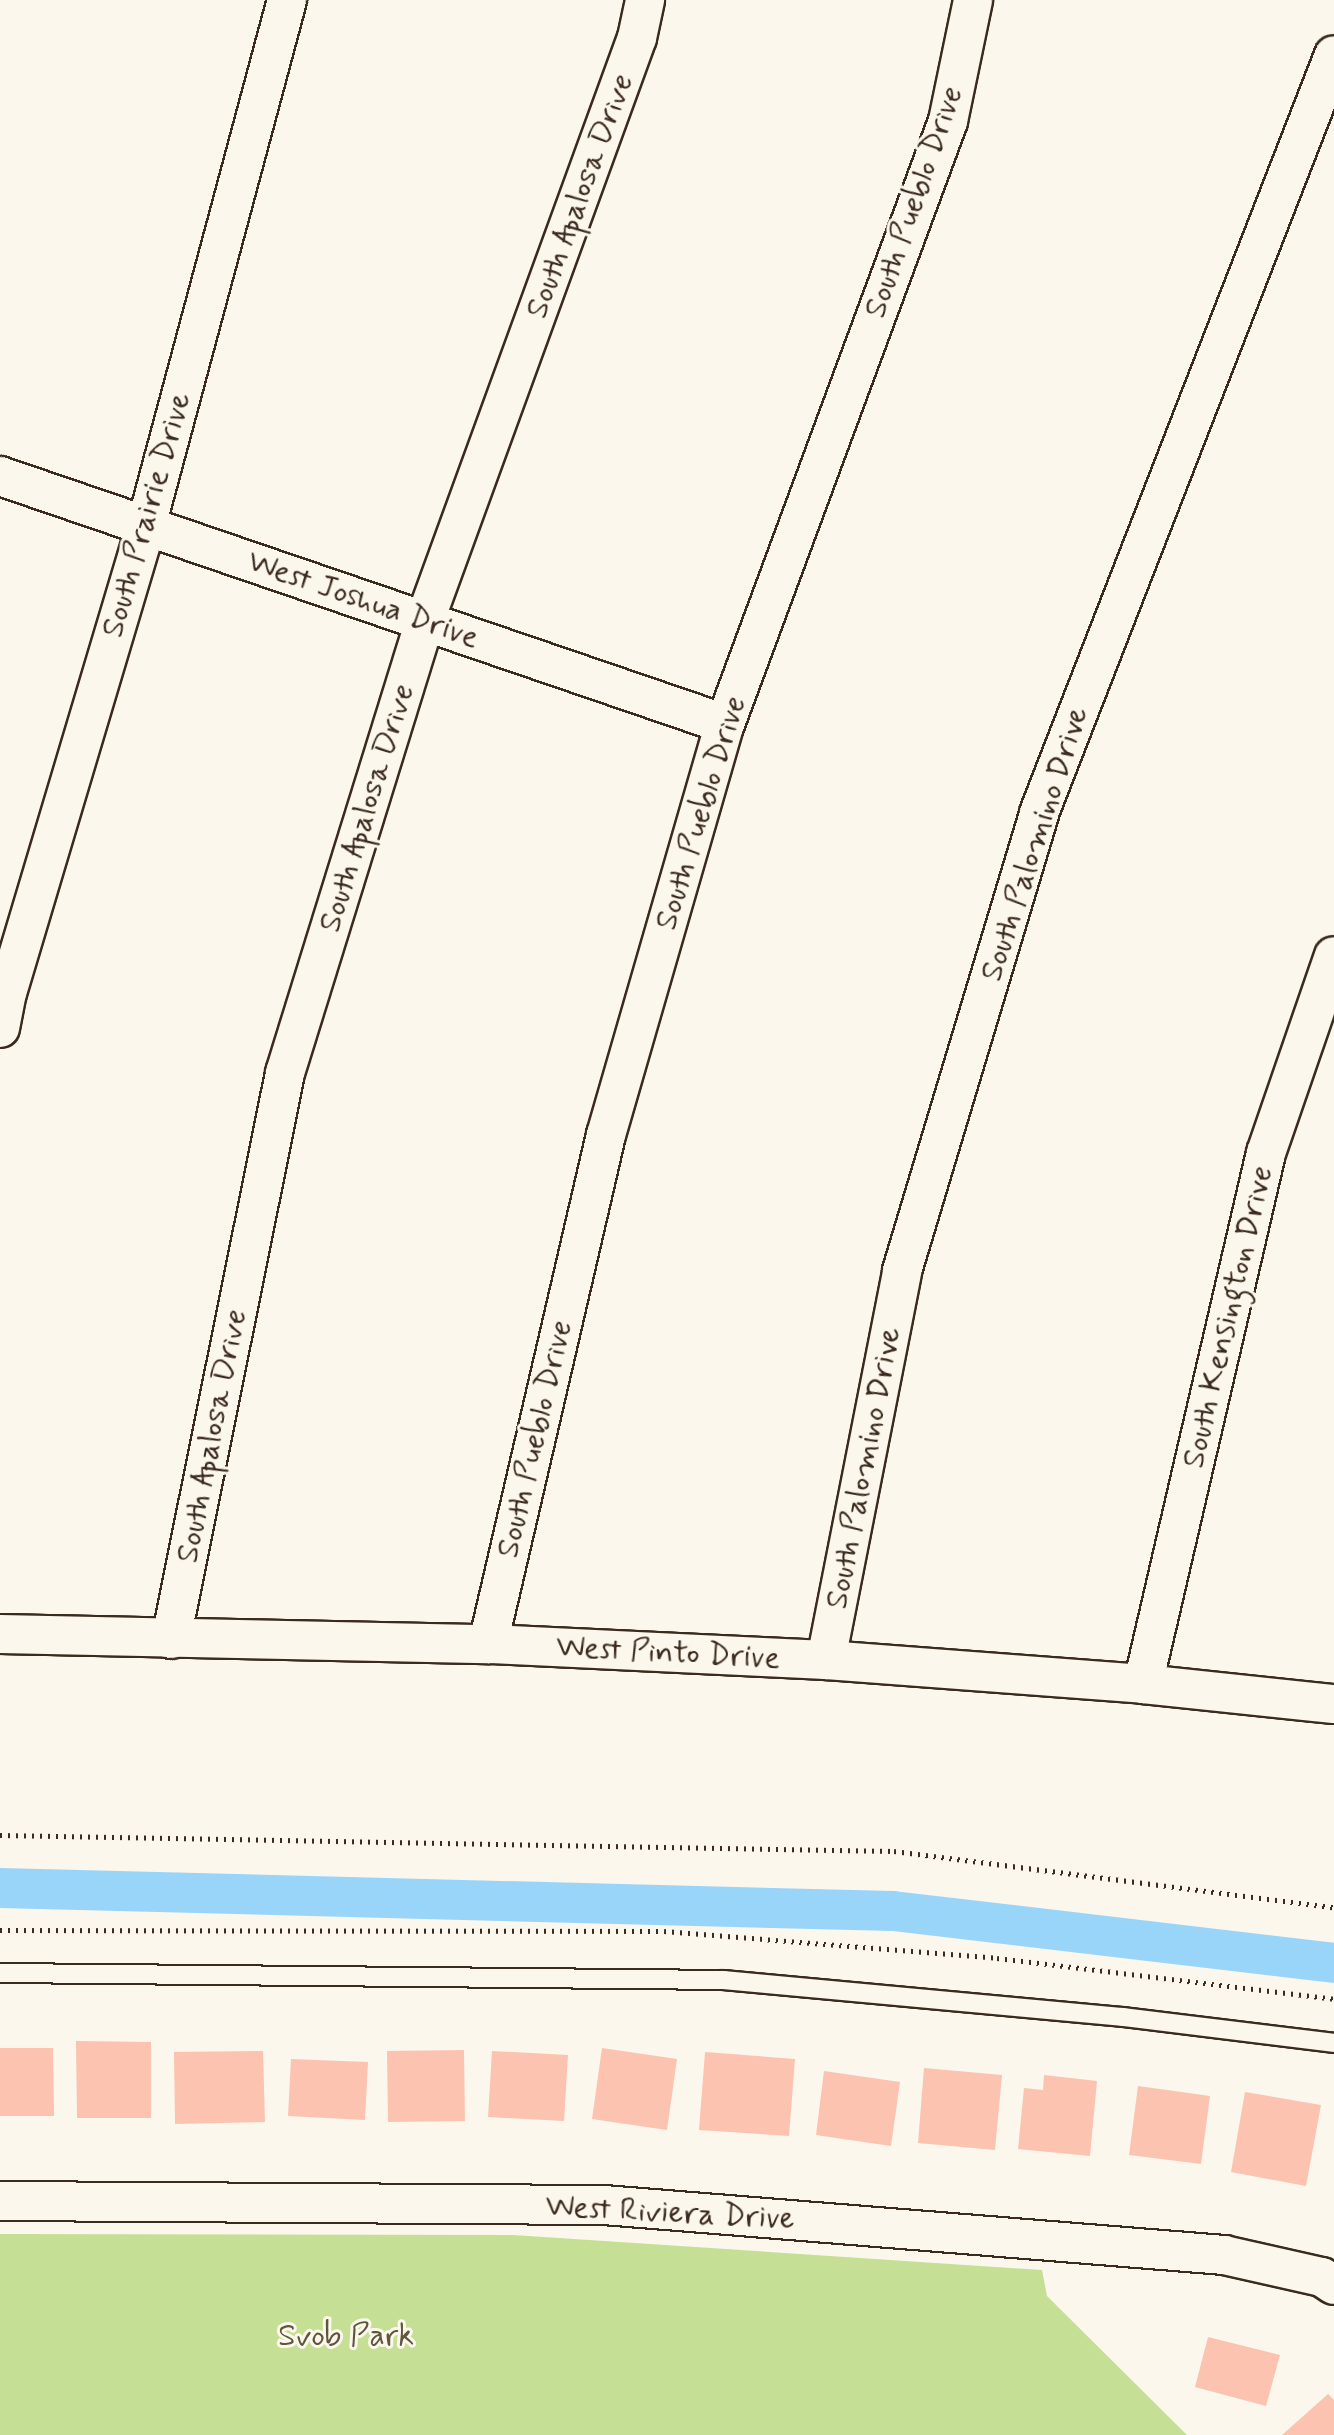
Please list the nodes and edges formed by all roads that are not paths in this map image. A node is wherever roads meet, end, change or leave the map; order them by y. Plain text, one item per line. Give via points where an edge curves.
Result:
1 (287, 0) edge
2 (645, 0) edge
3 (973, 0) edge
4 (1334, 55) edge
5 (0, 476) edge
6 (146, 526) junction
7 (425, 620) junction
8 (725, 724) junction
9 (1334, 956) edge
10 (0, 1028) edge
11 (0, 1634) edge
12 (171, 1639) junction
13 (488, 1644) junction
14 (826, 1660) junction
15 (1143, 1684) junction
16 (1334, 1704) edge
17 (0, 1973) edge
18 (1334, 2043) edge
19 (0, 2201) edge
20 (1334, 2285) edge

1 - 6 street, South Prairie Drive
2 - 7 street, South Apalosa Drive via 637,38
3 - 8 street, South Pueblo Drive via 948,121
4 - 14 street, South Palomino Drive via 1039,813 902,1271
5 - 6 street, West Joshua Drive
6 - 7 street, West Joshua Drive
6 - 10 street, South Prairie Drive
7 - 8 street, West Joshua Drive
7 - 12 street, South Apalosa Drive via 285,1073
8 - 13 street, South Pueblo Drive via 606,1135
9 - 15 street, South Kensington Drive via 1266,1153
11 - 12 street, West Pinto Drive
12 - 13 street, West Pinto Drive
13 - 14 street, West Pinto Drive
14 - 15 street, West Pinto Drive
15 - 16 street, West Pinto Drive
17 - 18 lane via 724,1980 1123,2017
19 - 20 street, West Riviera Drive via 604,2205 1224,2255 1322,2277

